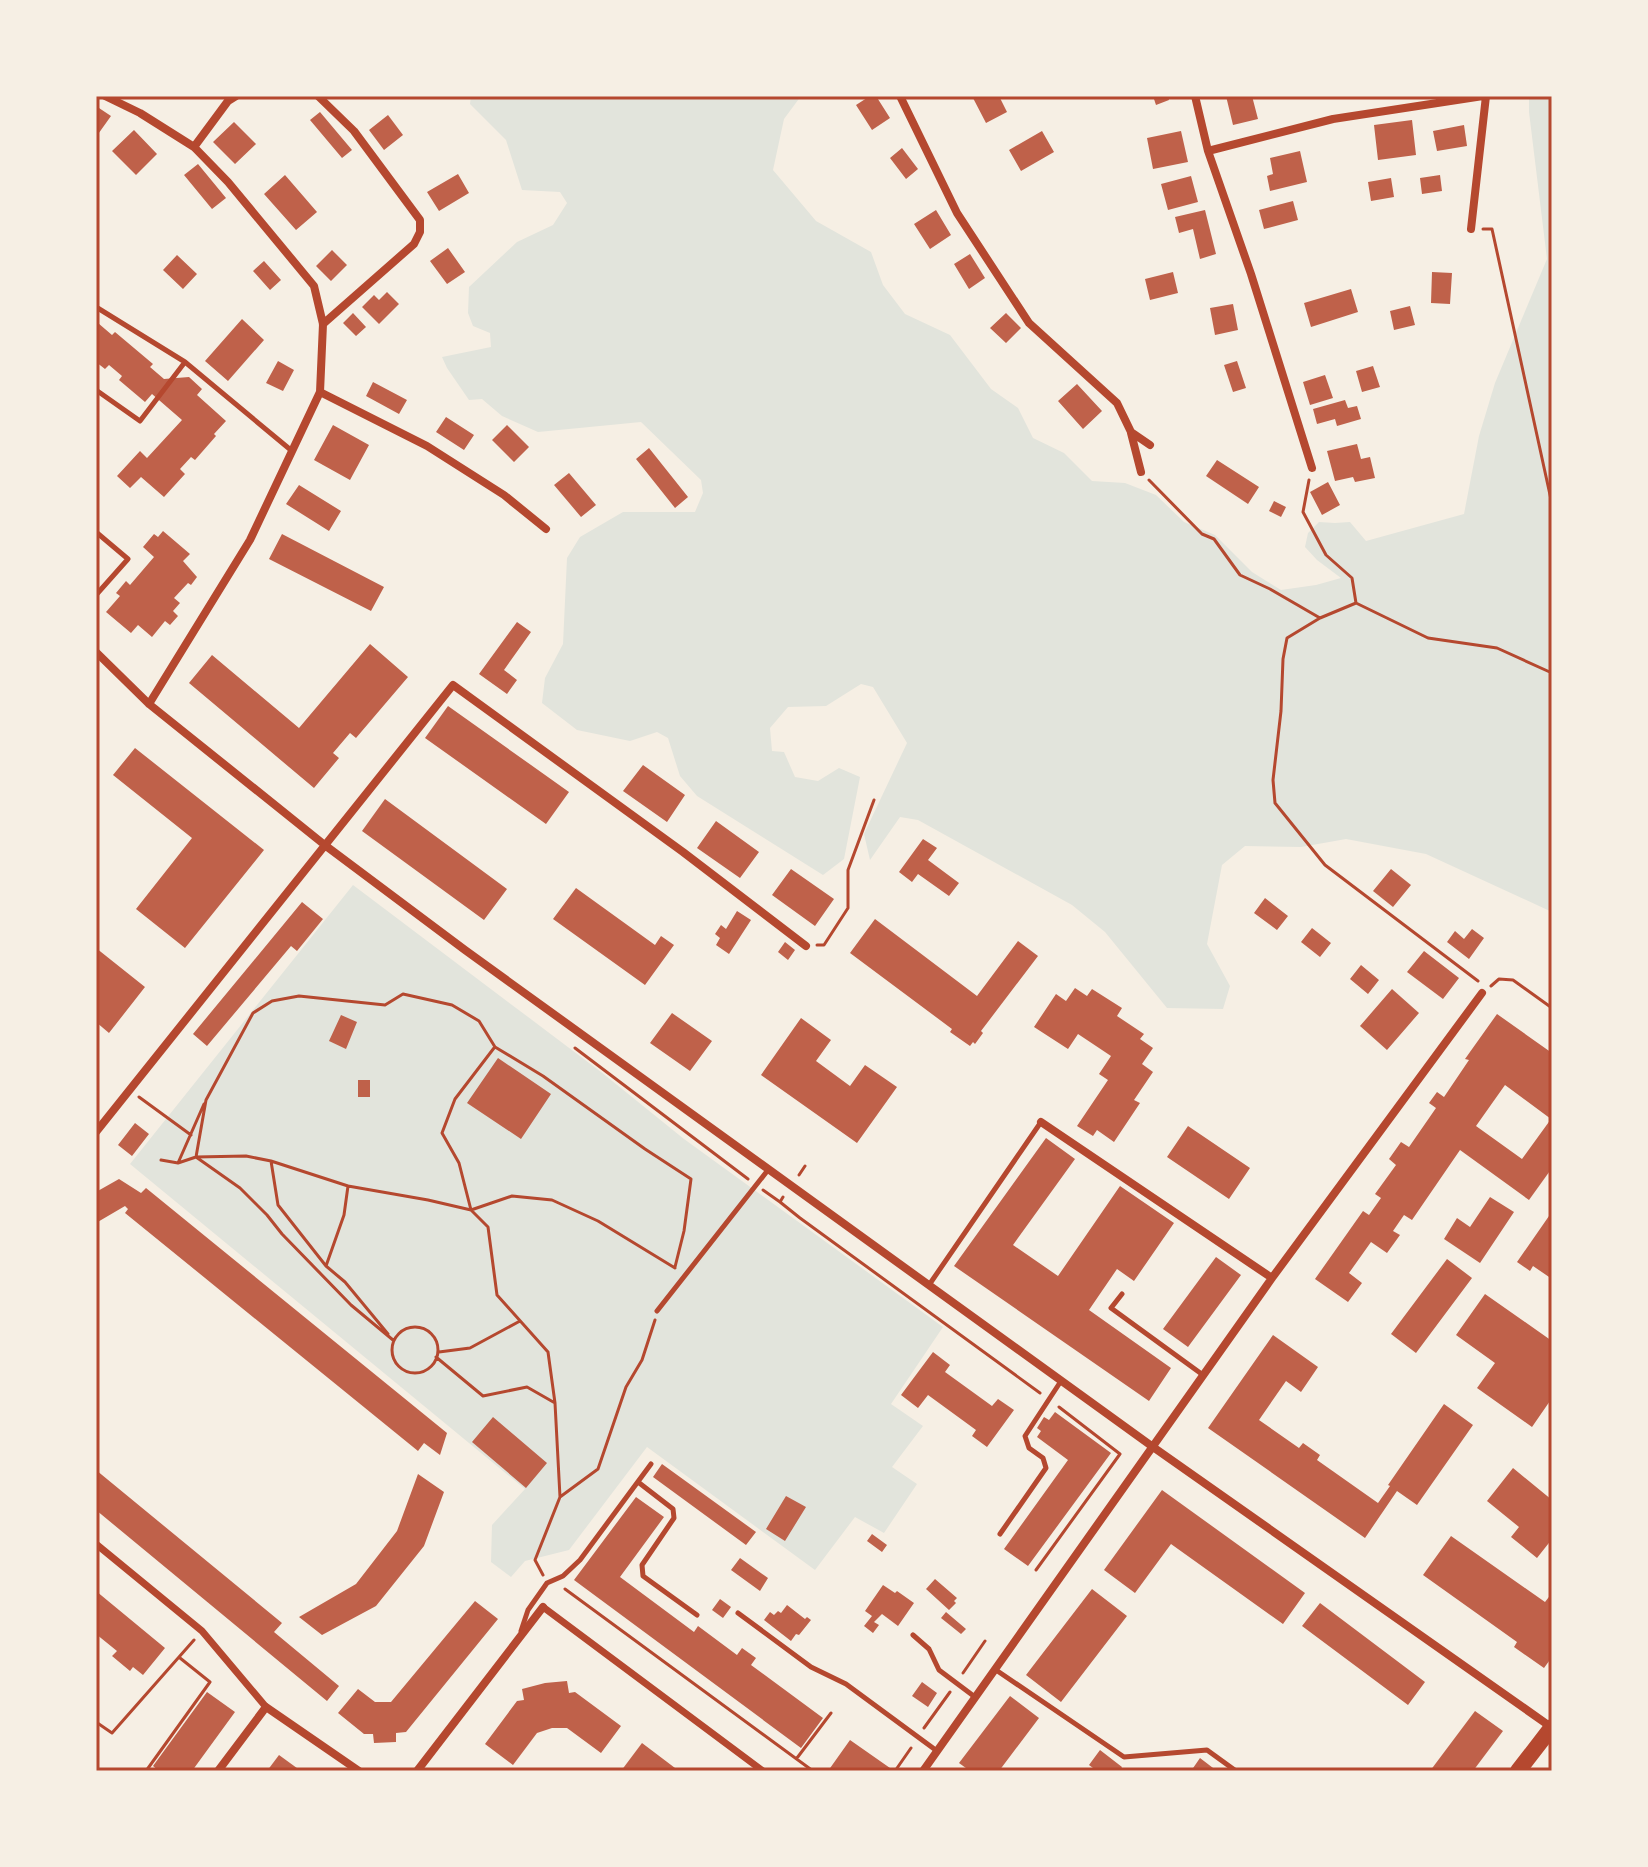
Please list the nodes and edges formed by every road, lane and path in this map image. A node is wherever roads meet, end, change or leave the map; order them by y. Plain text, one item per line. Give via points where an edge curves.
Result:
1 (105, 96) edge
2 (236, 96) edge
3 (318, 96) edge
4 (900, 96) edge
5 (1195, 96) edge
6 (1484, 96) edge
7 (194, 147) junction
8 (1208, 151) junction
9 (1471, 229) dead end
10 (1492, 229) dead end
11 (96, 307) edge
12 (323, 324) junction
13 (185, 362) junction
14 (96, 390) edge
15 (320, 392) junction
16 (1131, 432) junction
17 (1150, 445) dead end
18 (292, 451) junction
19 (1312, 468) joint
20 (1141, 472) joint
21 (1552, 504) edge
22 (546, 529) dead end
23 (96, 532) edge
24 (96, 595) edge
25 (1356, 603) junction
26 (1320, 618) junction
27 (96, 652) edge
28 (1552, 673) edge
29 (149, 704) junction
30 (874, 800) dead end
31 (326, 846) junction
32 (806, 946) joint
33 (1482, 993) dead end
34 (1552, 1008) edge
35 (495, 1047) junction
36 (129, 1090) junction
37 (206, 1100) junction
38 (1041, 1122) joint
39 (96, 1132) edge
40 (191, 1135) junction
41 (196, 1157) junction
42 (161, 1160) dead end
43 (271, 1161) junction
44 (178, 1163) junction
45 (805, 1166) dead end
46 (768, 1170) junction
47 (348, 1186) junction
48 (791, 1186) junction
49 (471, 1210) junction
50 (326, 1266) junction
51 (1272, 1278) junction
52 (929, 1285) junction
53 (1122, 1294) dead end
54 (657, 1311) joint
55 (521, 1321) junction
56 (393, 1340) junction
57 (437, 1354) junction
58 (1203, 1375) junction
59 (1061, 1381) junction
60 (1048, 1399) junction
61 (555, 1403) junction
62 (1153, 1447) junction
63 (651, 1464) dead end
64 (638, 1482) junction
65 (560, 1497) junction
66 (1000, 1534) dead end
67 (96, 1544) edge
68 (1036, 1570) dead end
69 (547, 1583) junction
70 (543, 1607) joint
71 (738, 1613) dead end
72 (697, 1615) dead end
73 (202, 1631) junction
74 (913, 1635) dead end
75 (518, 1639) junction
76 (985, 1641) dead end
77 (178, 1657) junction
78 (995, 1669) junction
79 (956, 1683) junction
80 (975, 1697) junction
81 (266, 1707) junction
82 (831, 1713) dead end
83 (96, 1722) edge
84 (1552, 1727) edge
85 (918, 1737) junction
86 (937, 1751) junction
87 (797, 1758) junction
88 (146, 1771) edge
89 (218, 1771) edge
90 (359, 1771) edge
91 (417, 1771) edge
92 (763, 1771) edge
93 (813, 1771) edge
94 (895, 1771) edge
95 (923, 1771) edge
96 (1236, 1771) edge
97 (1518, 1771) edge

1 - 7 street
2 - 7 street
3 - 12 street via 354,131 420,220 414,244
4 - 16 street via 957,213 1029,323 1117,403
5 - 8 street
6 - 8 street via 1333,119
6 - 9 street
7 - 12 street via 314,286
8 - 19 street
10 - 21 path
11 - 13 lane
12 - 15 street
13 - 14 lane via 140,421
13 - 18 lane
15 - 18 street
15 - 22 street via 427,446
16 - 17 street
16 - 20 street
18 - 29 street via 250,540
19 - 25 path via 1303,512 1326,555 1352,578
20 - 26 path via 1202,534 1214,539 1240,575
23 - 24 lane via 128,559
25 - 26 path
25 - 28 path via 1428,638 1497,648
26 - 34 path via 1287,638 1275,803 1325,865 1488,988 1499,979 1513,980
27 - 29 street
29 - 31 street
30 - 32 path via 848,870 848,908 824,945
31 - 32 street via 453,685
31 - 36 street
31 - 46 street
33 - 51 street
35 - 37 path via 479,1021 452,1005 403,994 385,1005 299,996 272,1001 253,1013
35 - 49 path via 455,1099 442,1133 459,1163
35 - 49 path via 691,1179 684,1231 675,1267 552,1200 512,1196
36 - 39 street
36 - 40 path
37 - 40 path
37 - 41 path
38 - 51 street
38 - 52 lane
40 - 44 path
41 - 43 path
41 - 44 path
41 - 56 path via 240,1188 351,1305
42 - 44 path
43 - 47 path
43 - 50 path via 278,1205
45 - 48 path
46 - 48 street
46 - 54 lane
47 - 49 path
47 - 50 path
48 - 52 street
48 - 60 path via 780,1202
49 - 55 path via 488,1227 497,1295
50 - 56 path
51 - 58 street
52 - 59 street
53 - 58 lane via 1111,1308
54 - 65 path via 598,1469
55 - 57 path via 470,1348
55 - 61 path via 548,1352
56 - 57 path via 403,1329 419,1326 436,1338
56 - 57 path via 395,1363 412,1373 429,1369
57 - 61 path via 483,1396 527,1387
58 - 62 street
59 - 60 lane
59 - 62 street
60 - 66 lane via 1025,1436 1046,1468
60 - 68 path via 1120,1454
61 - 65 path
62 - 78 street
62 - 84 street
63 - 64 lane
64 - 69 lane via 580,1560
64 - 72 lane via 673,1509 674,1518 642,1565 643,1576
65 - 69 path via 535,1560
67 - 73 street
69 - 75 lane via 528,1610
69 - 87 path via 562,1587
70 - 75 street
70 - 92 street
71 - 85 lane
73 - 77 path
73 - 81 street
74 - 79 lane
75 - 91 street
76 - 79 path
77 - 83 path via 112,1733
77 - 88 path via 210,1682
78 - 80 street
78 - 96 lane via 1124,1757 1207,1750
79 - 80 lane
79 - 85 path
80 - 86 street
81 - 89 street
81 - 90 street
82 - 87 path
84 - 97 main road
85 - 86 lane
85 - 94 path
86 - 95 street
87 - 93 path

